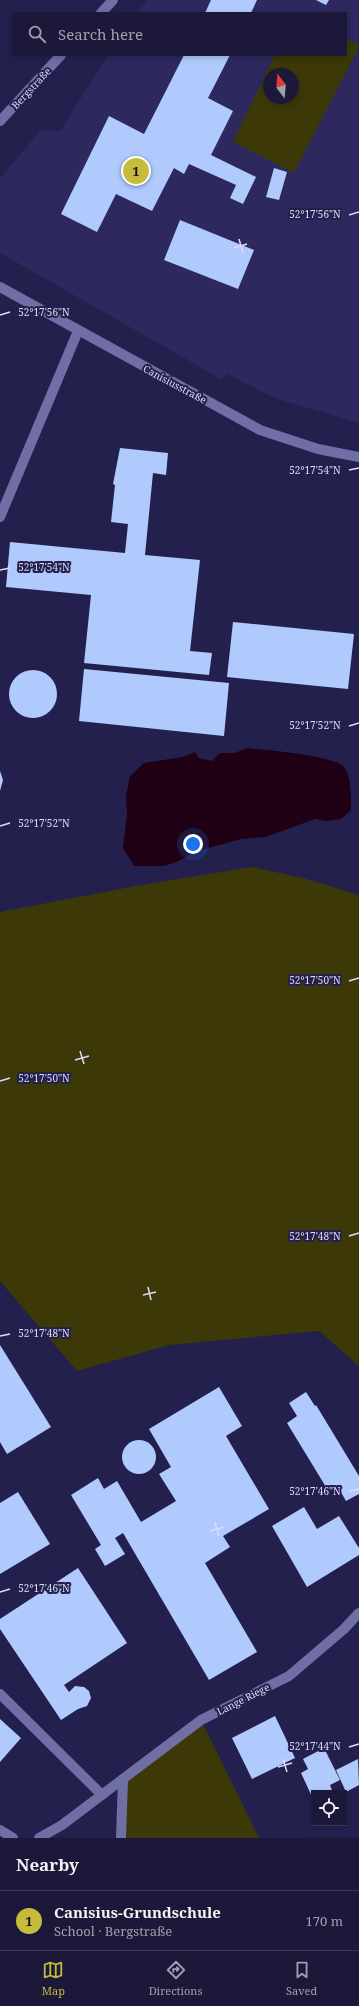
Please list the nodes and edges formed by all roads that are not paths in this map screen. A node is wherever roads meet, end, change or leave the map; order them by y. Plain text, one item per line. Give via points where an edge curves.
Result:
1 (113, 0) edge
2 (102, 12) edge
3 (60, 56) edge
4 (0, 121) edge
5 (0, 288) edge
6 (78, 331) junction
7 (359, 457) edge
8 (0, 517) edge
9 (359, 1613) edge
10 (0, 1694) edge
11 (123, 1779) junction
12 (102, 1795) junction
13 (0, 1830) edge
14 (13, 1838) edge
15 (39, 1838) edge
16 (121, 1838) edge

1 - 2 street
3 - 4 street, Bergstraße
5 - 6 street, Canisiusstraße
6 - 7 street, Canisiusstraße via 260,430 318,449
6 - 8 street
9 - 11 street, Lange Riege via 289,1676 202,1720
10 - 12 street
11 - 12 street, Lange Riege
11 - 16 street
12 - 15 street, Lange Riege via 62,1825
13 - 14 street

